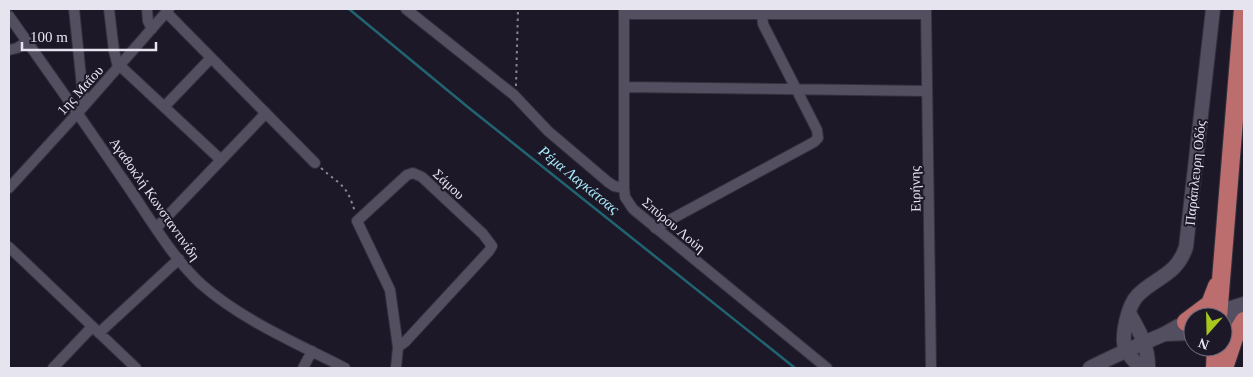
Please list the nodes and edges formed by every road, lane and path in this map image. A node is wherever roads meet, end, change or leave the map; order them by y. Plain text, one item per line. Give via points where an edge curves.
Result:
1 (12, 9) edge
2 (74, 9) edge
3 (109, 9) edge
4 (146, 9) edge
5 (406, 9) edge
6 (518, 9) edge
7 (1213, 9) edge
8 (1243, 9) edge
9 (167, 10) edge
10 (624, 11) edge
11 (705, 11) edge
12 (782, 11) edge
13 (926, 11) edge
14 (762, 14) junction
15 (9, 15) edge
16 (152, 29) junction
17 (27, 42) junction
18 (9, 50) edge
19 (211, 58) junction
20 (120, 66) junction
21 (624, 87) junction
22 (796, 89) junction
23 (927, 91) junction
24 (514, 95) junction
25 (164, 107) junction
26 (81, 110) junction
27 (266, 113) junction
28 (220, 159) junction
29 (316, 163) joint
30 (11, 182) edge
31 (624, 188) junction
32 (358, 221) junction
33 (156, 228) junction
34 (655, 228) junction
35 (9, 247) edge
36 (178, 260) junction
37 (1222, 271) junction
38 (1209, 307) edge
39 (1210, 307) edge
40 (1129, 313) junction
41 (1244, 319) edge
42 (1183, 325) edge
43 (96, 330) junction
44 (1144, 342) junction
45 (398, 347) junction
46 (1126, 350) junction
47 (312, 351) junction
48 (53, 368) edge
49 (136, 368) edge
50 (303, 368) edge
51 (345, 368) edge
52 (396, 368) edge
53 (827, 368) edge
54 (931, 368) edge
55 (1090, 368) edge
56 (1142, 368) edge
57 (1148, 368) edge
58 (1224, 368) edge

1 - 15 street
2 - 26 street
3 - 20 street via 114,51
4 - 16 street
5 - 24 street
6 - 24 path
7 - 40 street, Παράπλευρη Οδός via 1186,247 1175,268 1136,297
8 - 37 highway
9 - 16 street, 1ης Μαΐου
9 - 19 street
10 - 11 street
10 - 21 street, Σπύρου Λούη
11 - 14 street
12 - 13 street
12 - 14 street
13 - 23 street, Ειρήνης
14 - 22 street
15 - 17 street, Αγαθοκλή Κωνσταντινίδη
16 - 20 street, 1ης Μαΐου
17 - 18 street
17 - 26 street, Αγαθοκλή Κωνσταντινίδη
19 - 25 street
19 - 27 street
20 - 25 street
20 - 26 street, 1ης Μαΐου
21 - 22 street
21 - 31 street, Σπύρου Λούη
22 - 23 street
22 - 34 street via 817,130 815,142
23 - 54 street, Ειρήνης
24 - 31 street via 548,131 608,182
25 - 28 street
26 - 30 street, 1ης Μαΐου
26 - 33 street, Αγαθοκλή Κωνσταντινίδη
27 - 28 street
27 - 29 street
28 - 33 street
29 - 32 path via 345,187
31 - 34 street, Σπύρου Λούη via 630,206
32 - 45 street via 388,282
32 - 45 street, Σάμου via 407,175 415,173 483,234 492,246 490,252
33 - 36 street, Αγαθοκλή Κωνσταντινίδη
34 - 53 street, Σπύρου Λούη
35 - 43 street
36 - 43 street
36 - 47 street, Αγαθοκλή Κωνσταντινίδη via 223,301
37 - 38 highway
37 - 39 highway
40 - 44 street
40 - 46 street, Παράπλευρη Οδός via 1124,337
41 - 58 highway
42 - 44 street
43 - 48 street
43 - 49 street
44 - 46 street
44 - 57 street
45 - 52 street
46 - 55 street
46 - 56 street
47 - 50 street
47 - 51 street, Αγαθοκλή Κωνσταντινίδη

